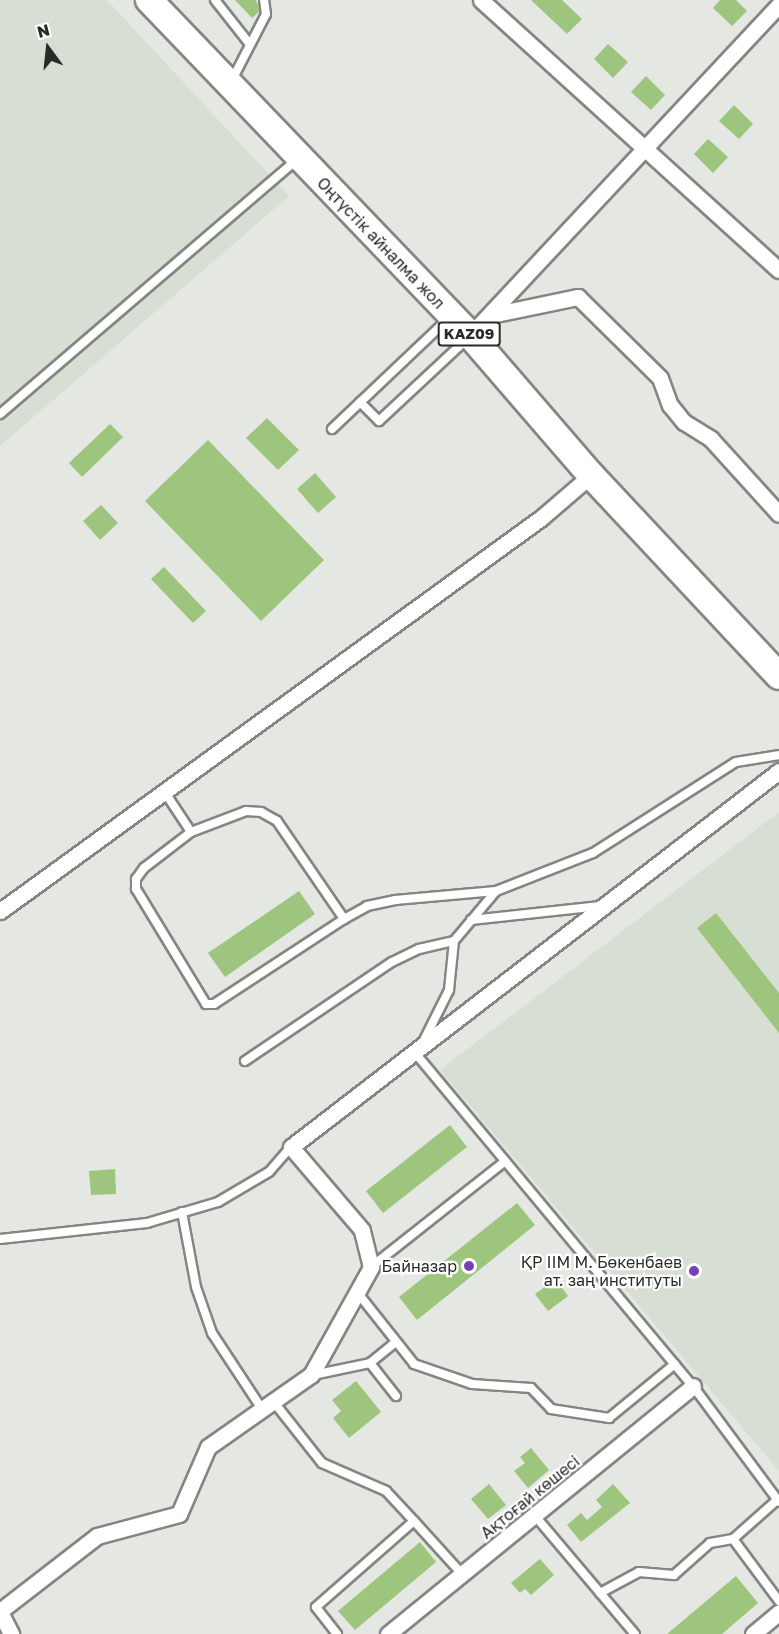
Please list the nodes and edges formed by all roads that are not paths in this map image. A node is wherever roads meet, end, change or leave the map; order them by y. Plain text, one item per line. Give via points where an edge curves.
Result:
1 (149, 0) edge
2 (215, 0) edge
3 (264, 0) edge
4 (481, 0) edge
5 (779, 5) edge
6 (249, 44) junction
7 (229, 86) junction
8 (648, 147) junction
9 (300, 158) junction
10 (779, 270) edge
11 (491, 315) junction
12 (451, 316) junction
13 (470, 335) junction
14 (360, 402) junction
15 (0, 414) edge
16 (332, 429) dead end
17 (591, 475) junction
18 (779, 514) edge
19 (779, 676) edge
20 (779, 755) edge
21 (779, 771) edge
22 (164, 791) junction
23 (191, 832) junction
24 (496, 891) junction
25 (607, 906) junction
26 (0, 911) edge
27 (344, 920) junction
28 (471, 920) junction
29 (454, 941) junction
30 (416, 1054) junction
31 (245, 1061) dead end
32 (291, 1147) junction
33 (505, 1161) junction
34 (182, 1212) junction
35 (0, 1239) edge
36 (370, 1267) junction
37 (357, 1292) junction
38 (396, 1342) junction
39 (370, 1363) junction
40 (675, 1364) junction
41 (311, 1375) junction
42 (693, 1386) junction
43 (396, 1396) dead end
44 (268, 1405) junction
45 (778, 1501) edge
46 (536, 1517) junction
47 (414, 1521) junction
48 (733, 1539) junction
49 (463, 1575) junction
50 (600, 1593) junction
51 (779, 1601) edge
52 (0, 1612) edge
53 (779, 1612) edge
54 (11, 1634) edge
55 (337, 1634) edge
56 (388, 1634) edge
57 (635, 1634) edge
58 (753, 1634) edge

1 - 7 highway, Оңтүстік айналма жол / KAZ09
2 - 6 lane
3 - 6 lane via 266,14
4 - 8 street
5 - 8 street
6 - 7 lane
7 - 9 highway, Оңтүстік айналма жол / KAZ09
8 - 10 street
8 - 11 street
9 - 12 highway, Оңтүстік айналма жол / KAZ09
9 - 15 lane
11 - 13 street
11 - 18 street via 578,297 660,378 670,405 684,422 711,439
12 - 13 highway, Оңтүстік айналма жол / KAZ09
12 - 14 lane
13 - 14 lane via 379,421
13 - 17 highway, Оңтүстік айналма жол / KAZ09
14 - 16 lane
17 - 19 highway, Оңтүстік айналма жол / KAZ09
17 - 22 street via 541,518
20 - 24 lane via 736,762 593,853
21 - 25 street
22 - 23 lane
22 - 26 street
23 - 27 lane via 246,811 261,812 277,820
23 - 27 lane via 144,868 136,890 206,1004 214,1004
24 - 27 lane via 426,894 367,906
24 - 28 lane
25 - 28 lane
25 - 30 street
28 - 29 lane
29 - 30 lane via 449,990
29 - 31 lane via 420,949 392,962
30 - 32 street
30 - 33 lane
32 - 34 lane via 269,1172 218,1202
32 - 36 street via 362,1230
33 - 36 lane
33 - 40 lane
34 - 35 lane via 147,1223
34 - 44 lane via 196,1287 212,1333
36 - 37 street
37 - 38 lane
37 - 41 street
38 - 39 lane
38 - 40 lane via 414,1364 472,1384 531,1388 551,1409 609,1418
39 - 41 lane
39 - 43 lane
40 - 42 lane
41 - 44 street
42 - 45 lane
42 - 46 street, Ақтоғай көшесі
44 - 47 lane via 322,1463 386,1491
44 - 52 street via 208,1447 179,1514 97,1536
45 - 48 lane
46 - 49 street, Ақтоғай көшесі
46 - 50 lane
47 - 49 lane
47 - 55 lane via 316,1607
48 - 50 lane via 710,1543 674,1575 639,1572
48 - 51 lane
49 - 56 street, Ақтоғай көшесі
50 - 57 lane
52 - 54 street
53 - 58 street

